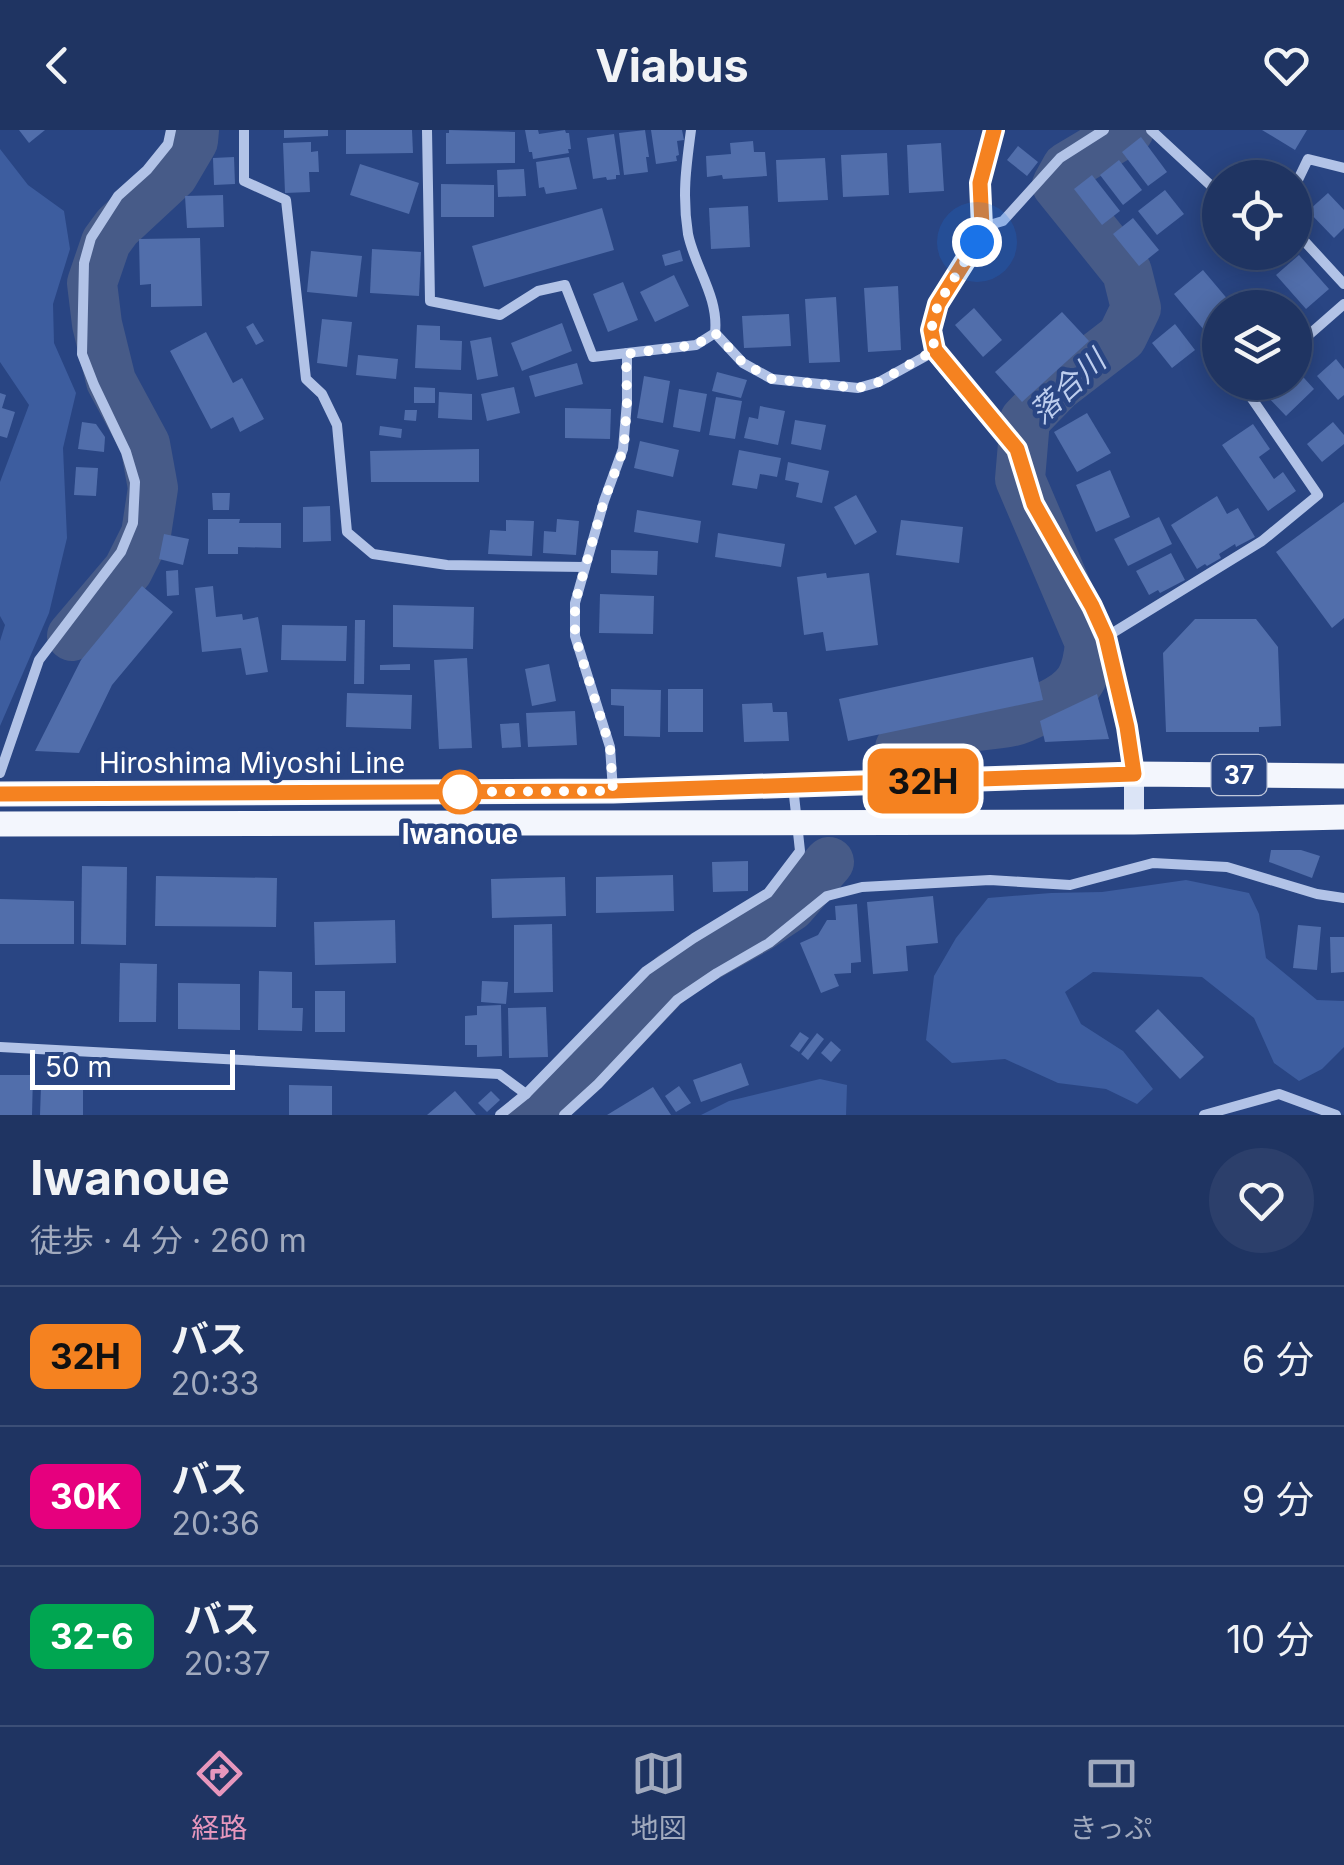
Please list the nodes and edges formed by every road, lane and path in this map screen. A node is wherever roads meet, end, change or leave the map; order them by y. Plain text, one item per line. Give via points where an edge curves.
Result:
1 (171, 130) edge
2 (244, 130) edge
3 (427, 130) edge
4 (691, 130) edge
5 (994, 130) edge
6 (1104, 130) edge
7 (1151, 130) edge
8 (1312, 160) edge
9 (1344, 168) edge
10 (1202, 177) edge
11 (982, 227) junction
12 (1312, 249) edge
13 (1344, 284) edge
14 (1344, 304) edge
15 (1312, 332) edge
16 (715, 333) junction
17 (935, 350) junction
18 (626, 354) junction
19 (1253, 400) edge
20 (585, 568) junction
21 (1106, 637) junction
22 (0, 774) edge
23 (1134, 774) junction
24 (1344, 776) edge
25 (793, 785) junction
26 (613, 791) junction
27 (0, 794) edge
28 (1344, 817) edge
29 (1134, 822) junction
30 (796, 823) junction
31 (0, 824) edge
32 (1344, 898) edge
33 (0, 1047) edge
34 (526, 1094) junction
35 (500, 1115) edge
36 (564, 1115) edge
37 (1204, 1115) edge
38 (1336, 1115) edge

1 - 22 street via 168,144 118,196 91,238 84,263 82,354 126,452 135,482 133,523 120,552 39,660
2 - 20 street via 244,181 286,200 306,379 337,425 347,532 373,554 410,560
3 - 18 street via 430,301 500,314 538,291 565,285 592,357
4 - 16 street via 683,187 689,237 717,316
5 - 11 street via 980,183
6 - 11 street via 1060,158 1003,221
7 - 10 street
8 - 9 street
11 - 17 street via 938,304 931,330
12 - 13 street
14 - 15 street
16 - 17 street via 743,363 772,379 858,388
16 - 18 street via 696,345
17 - 21 street via 1017,449 1034,504
18 - 20 street via 624,448
19 - 21 street via 1318,495 1262,541
20 - 26 street via 575,636 610,747
21 - 23 street
23 - 24 main road, Hiroshima Miyoshi Line / 37
23 - 25 main road, Hiroshima Miyoshi Line / 37
23 - 29 street
25 - 26 main road, Hiroshima Miyoshi Line / 37
25 - 30 street
26 - 27 main road, Hiroshima Miyoshi Line / 37
28 - 29 main road, 37
29 - 30 main road, 37
30 - 31 main road, 37
30 - 34 street via 800,851 768,894 646,970
32 - 36 street via 1227,867 1152,864 1070,885 990,880 862,887 826,896 768,943 677,1000
33 - 34 street via 499,1074
34 - 35 street
37 - 38 street via 1279,1094

